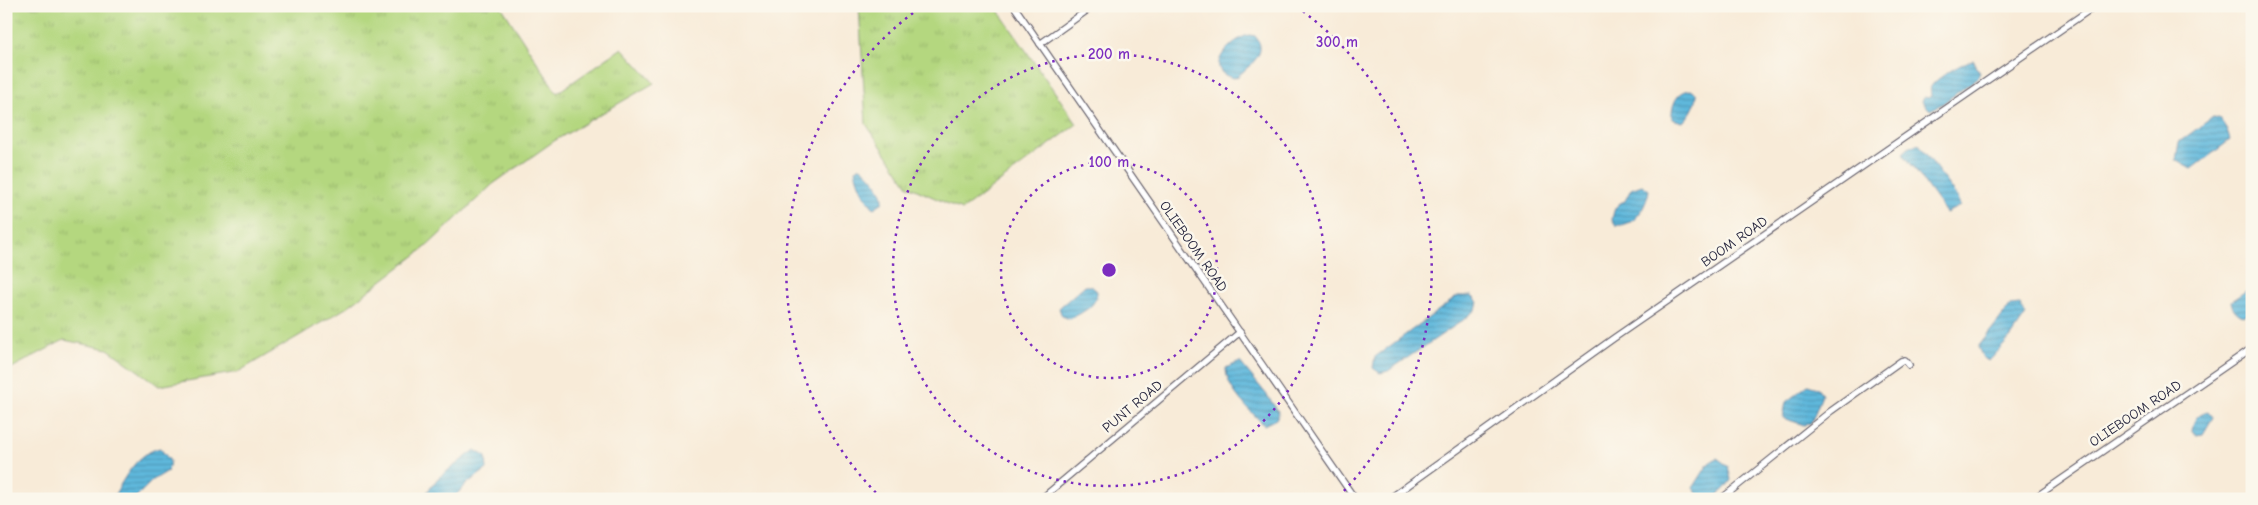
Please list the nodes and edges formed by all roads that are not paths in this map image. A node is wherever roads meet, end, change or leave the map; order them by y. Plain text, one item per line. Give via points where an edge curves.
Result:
1 (1014, 6) edge
2 (1093, 6) edge
3 (2095, 6) edge
4 (1040, 44) junction
5 (1240, 332) junction
6 (2252, 348) edge
7 (1909, 365) dead end
8 (1041, 499) edge
9 (1355, 499) edge
10 (1390, 499) edge
11 (1721, 499) edge
12 (2033, 499) edge

1 - 4 street, OLIEBOOM ROAD
2 - 4 street
3 - 10 street, BOOM ROAD via 1614,338
4 - 5 street, OLIEBOOM ROAD
5 - 8 street, PUNT ROAD
5 - 9 street, OLIEBOOM ROAD
6 - 12 street, OLIEBOOM ROAD
7 - 11 street via 1905,360 1901,361 1831,410

